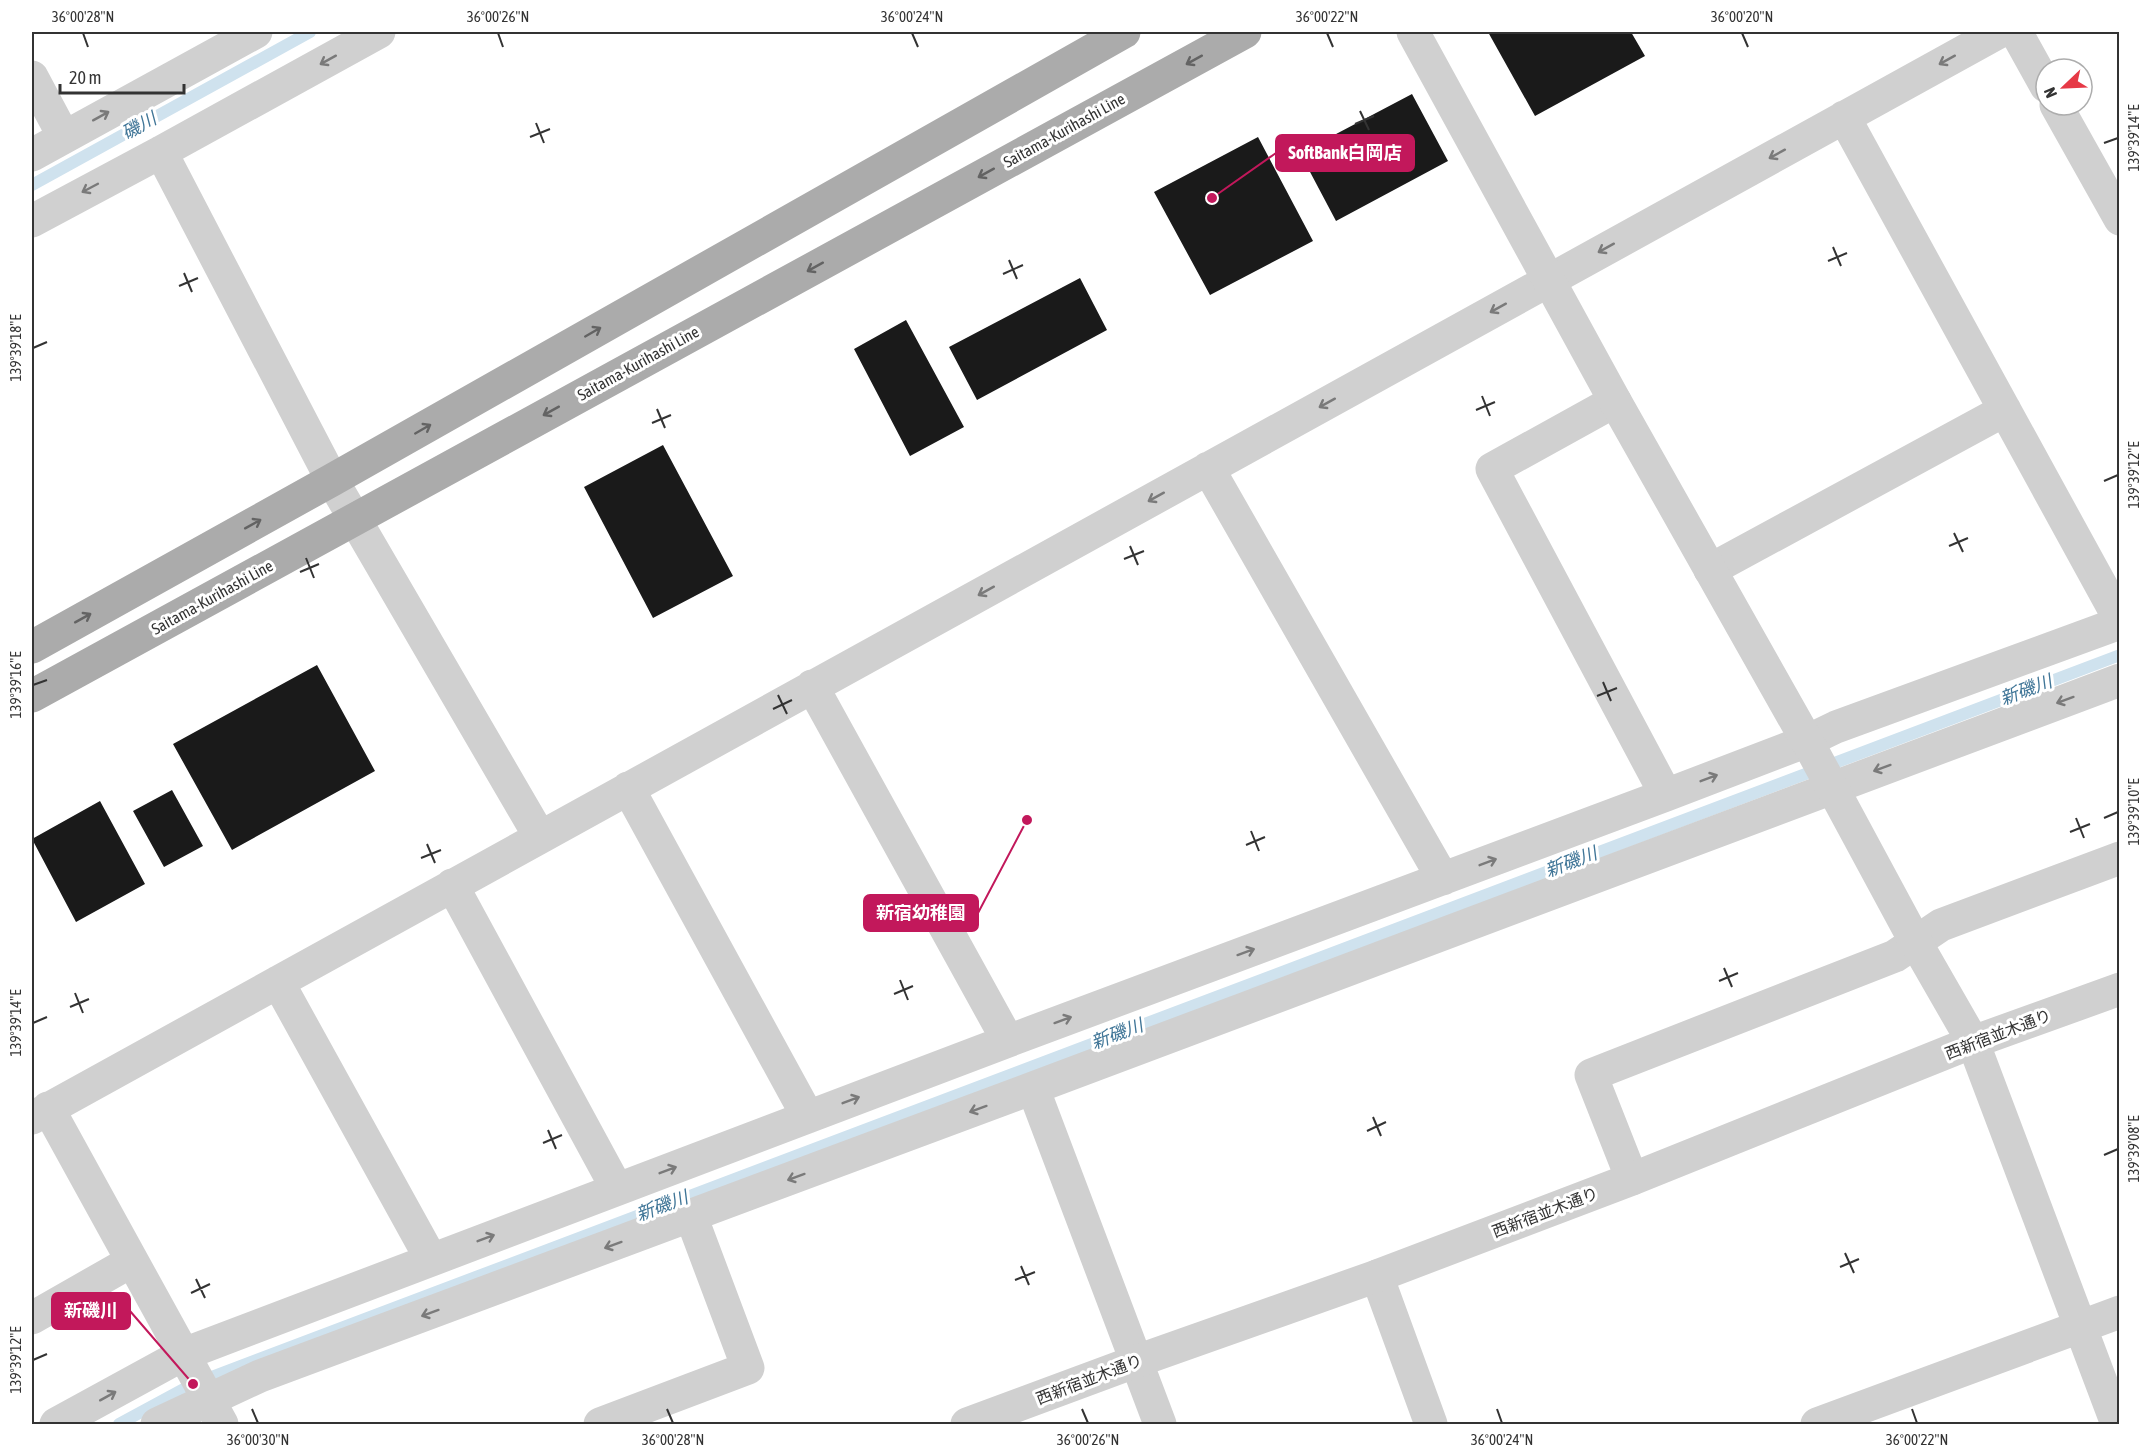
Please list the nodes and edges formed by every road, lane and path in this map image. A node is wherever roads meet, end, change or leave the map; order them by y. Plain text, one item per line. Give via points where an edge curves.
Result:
1 (256, 32) edge
2 (379, 32) edge
3 (1124, 32) edge
4 (1245, 32) edge
5 (1413, 32) edge
6 (1998, 32) edge
7 (2016, 32) edge
8 (2034, 64) edge
9 (32, 77) edge
10 (1844, 117) junction
11 (2063, 117) edge
12 (64, 137) junction
13 (161, 152) junction
14 (32, 155) edge
15 (2120, 219) edge
16 (32, 220) edge
17 (1549, 280) junction
18 (1615, 401) junction
19 (2005, 410) junction
20 (1208, 468) junction
21 (332, 480) junction
22 (355, 518) junction
23 (1710, 570) junction
24 (2120, 622) edge
25 (32, 647) edge
26 (2120, 680) edge
27 (812, 686) junction
28 (32, 696) edge
29 (1810, 745) junction
30 (1831, 783) junction
31 (628, 788) junction
32 (1666, 795) junction
33 (540, 837) junction
34 (2120, 858) edge
35 (1443, 879) junction
36 (452, 885) junction
37 (1916, 941) junction
38 (278, 982) junction
39 (2120, 989) edge
40 (1008, 1041) junction
41 (1973, 1042) junction
42 (1033, 1088) junction
43 (40, 1113) edge
44 (808, 1117) junction
45 (1632, 1179) junction
46 (616, 1189) junction
47 (691, 1216) junction
48 (431, 1259) junction
49 (132, 1261) junction
50 (1377, 1276) junction
51 (2120, 1312) edge
52 (32, 1318) edge
53 (2081, 1327) junction
54 (184, 1354) junction
55 (1137, 1360) junction
56 (216, 1412) edge
57 (56, 1425) edge
58 (157, 1425) edge
59 (600, 1425) edge
60 (967, 1425) edge
61 (1160, 1425) edge
62 (1431, 1425) edge
63 (1818, 1425) edge
64 (2117, 1425) edge

12 -> 1 street
2 -> 13 street
21 -> 3 main road
4 -> 22 main road, Saitama-Kurihashi Line
5 - 17 street
6 -> 10 street
7 - 8 street
9 - 12 street
10 -> 17 street
10 - 19 street
11 - 15 street
12 - 14 street
13 -> 16 street
13 - 21 street
17 - 18 street
17 -> 20 street
18 - 23 street
18 - 32 street via 1492,469
19 - 23 street
19 - 24 street
20 -> 27 street
20 - 35 street
21 - 22 street
25 -> 21 main road
22 - 28 main road, Saitama-Kurihashi Line
22 - 33 street
23 - 29 street
24 - 29 street via 1836,727
26 -> 30 street
27 - 31 street
27 - 40 street
29 - 30 street
32 -> 29 street
30 - 37 street
30 - 42 street
31 - 33 street
31 - 44 street
35 -> 32 street
33 - 36 street
34 - 37 street via 1941,925
40 -> 35 street
36 - 38 street
36 - 46 street
37 - 41 street
37 - 45 street via 1895,956 1591,1075
38 - 43 street
38 - 48 street
39 - 41 street, 西新宿並木通り
44 -> 40 street
41 - 45 street, 西新宿並木通り
41 - 53 street
42 -> 47 street
42 - 55 street
43 - 49 street
46 -> 44 street
45 - 50 street, 西新宿並木通り
48 -> 46 street
47 -> 56 street via 260,1376
47 - 59 street via 748,1368
48 - 54 street
49 - 52 street
49 - 54 street
50 - 55 street, 西新宿並木通り
50 - 62 street
51 - 53 street
53 - 63 street
53 - 64 street
54 - 56 street
57 -> 54 street
55 - 60 street, 西新宿並木通り
55 - 61 street
56 - 58 street

